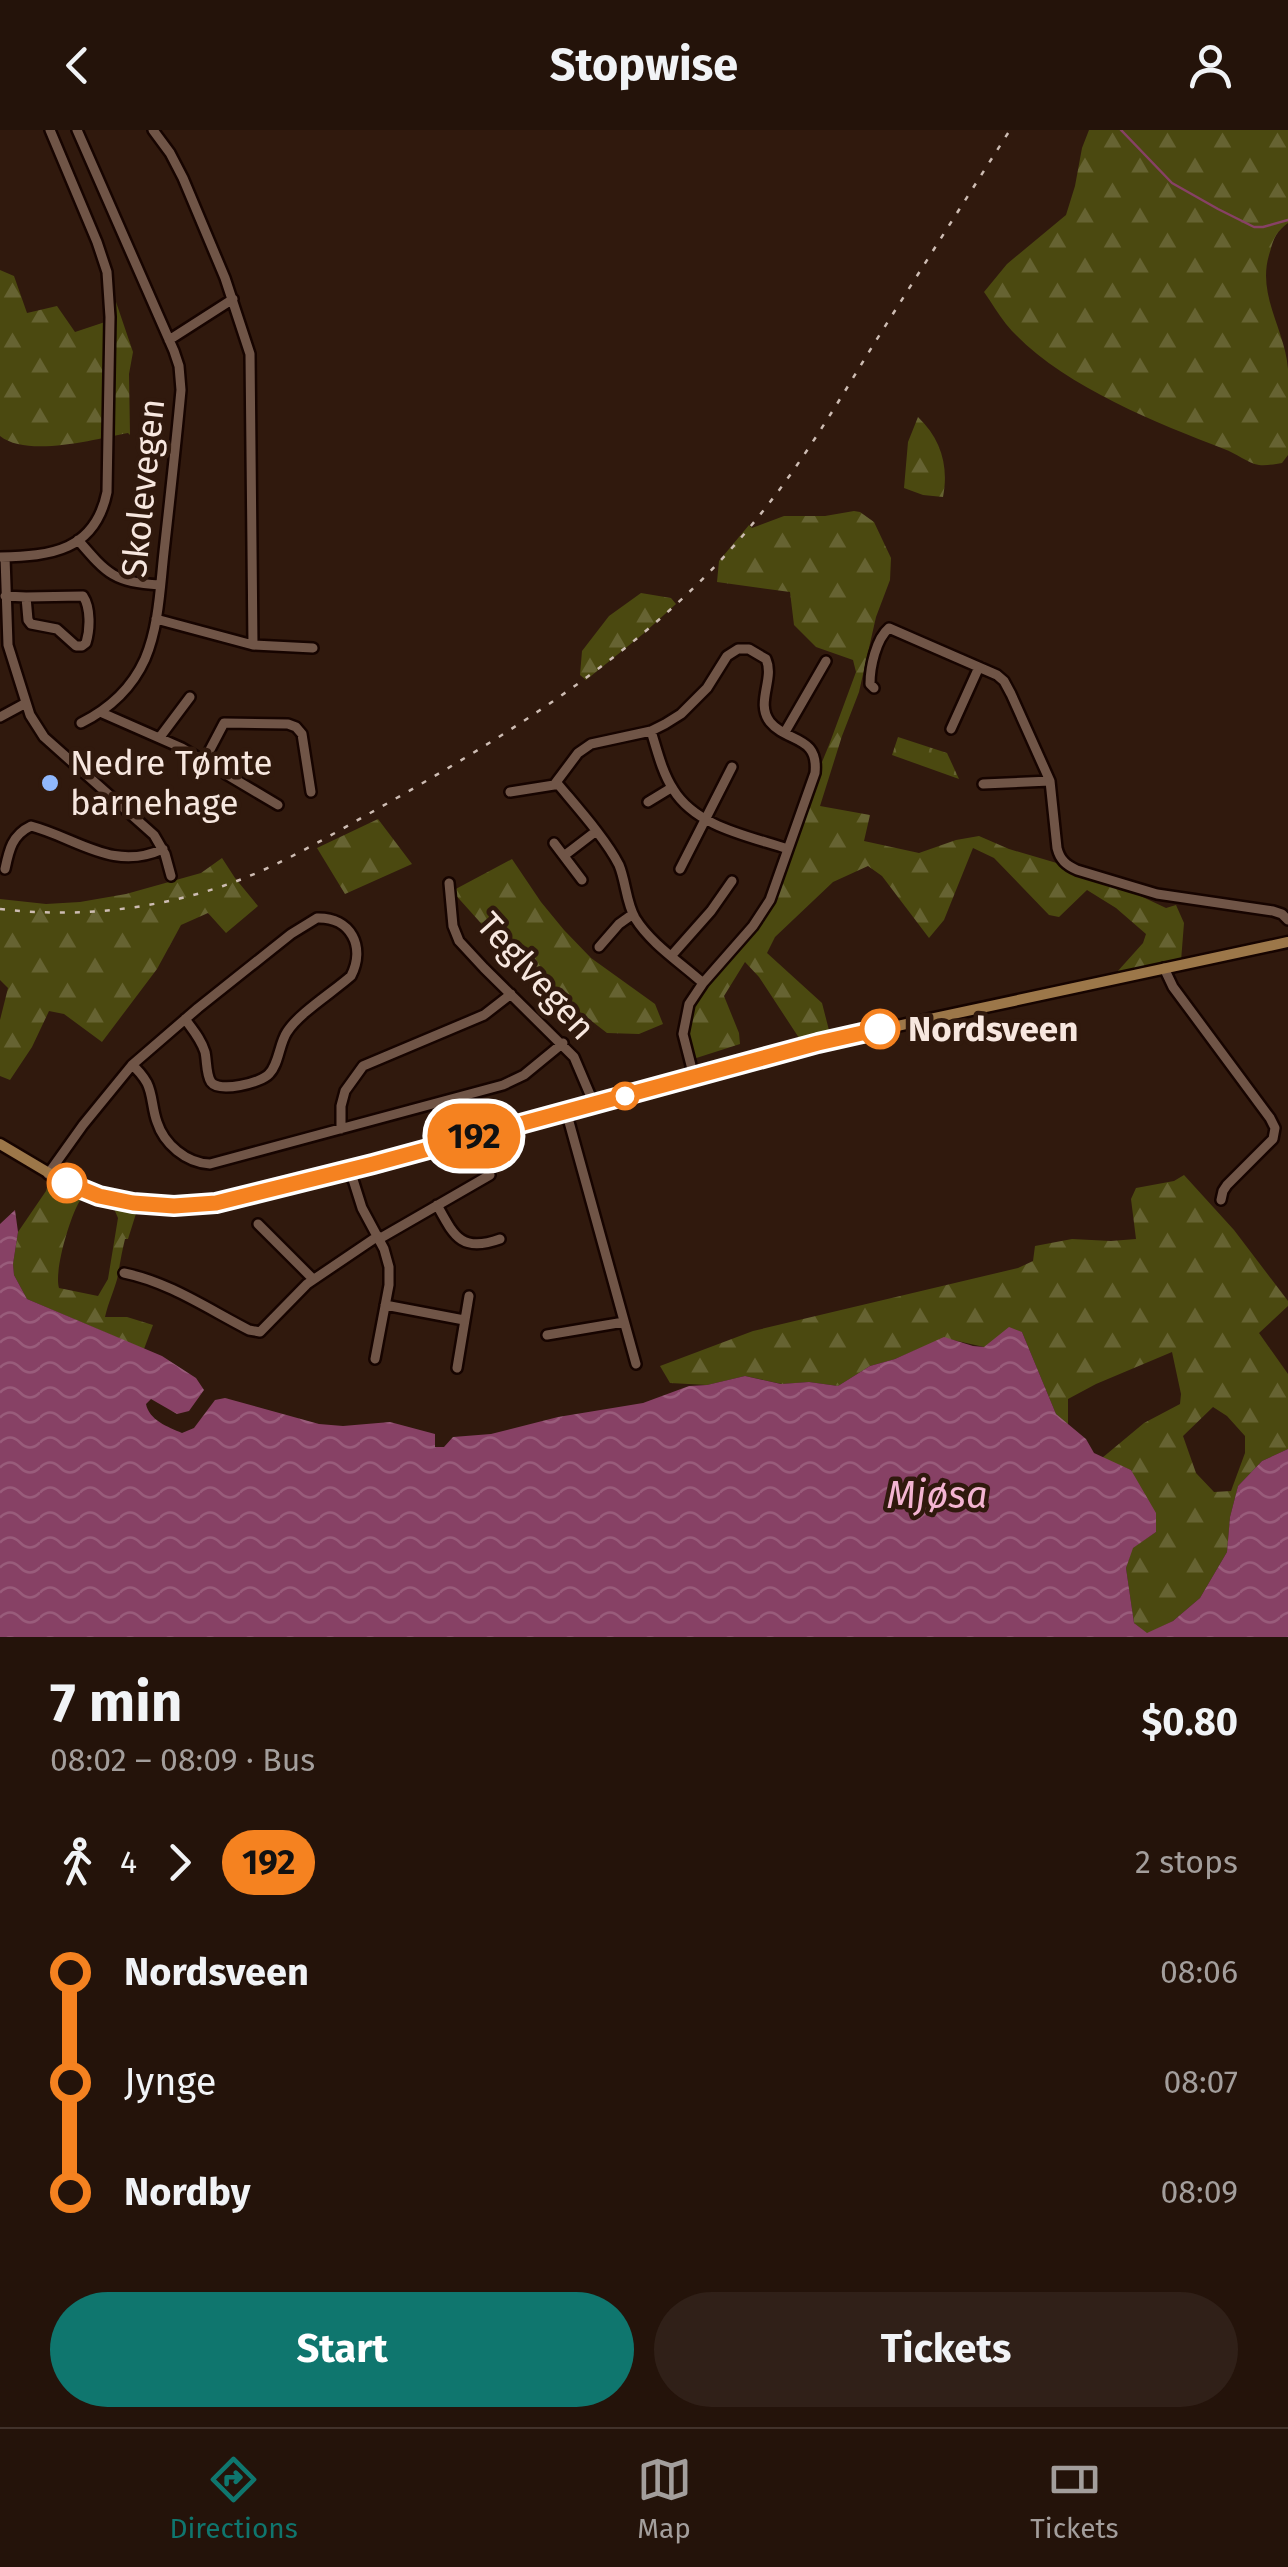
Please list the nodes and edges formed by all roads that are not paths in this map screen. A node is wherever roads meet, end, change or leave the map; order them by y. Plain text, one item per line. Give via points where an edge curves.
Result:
1 (76, 130) edge
2 (153, 130) edge
3 (52, 135) edge
4 (233, 299) junction
5 (170, 340) junction
6 (78, 540) junction
7 (2, 557) edge
8 (160, 585) junction
9 (5, 596) junction
10 (26, 597) junction
11 (156, 618) junction
12 (253, 644) junction
13 (313, 648) dead end
14 (826, 661) dead end
15 (980, 667) junction
16 (874, 688) dead end
17 (190, 697) dead end
18 (26, 703) junction
19 (100, 712) junction
20 (0, 718) edge
21 (81, 723) dead end
22 (950, 729) dead end
23 (651, 731) junction
24 (786, 732) junction
25 (160, 738) junction
26 (204, 761) junction
27 (732, 766) dead end
28 (1050, 781) junction
29 (557, 784) junction
30 (983, 784) dead end
31 (671, 788) junction
32 (311, 792) dead end
33 (510, 792) dead end
34 (648, 802) dead end
35 (278, 805) dead end
36 (706, 820) junction
37 (596, 832) junction
38 (554, 842) dead end
39 (163, 849) junction
40 (788, 849) junction
41 (565, 855) junction
42 (4, 869) dead end
43 (680, 869) dead end
44 (171, 876) dead end
45 (582, 880) dead end
46 (732, 881) dead end
47 (449, 883) dead end
48 (633, 914) junction
49 (1288, 920) edge
50 (1288, 942) edge
51 (599, 946) dead end
52 (672, 955) junction
53 (1164, 968) junction
54 (703, 983) junction
55 (510, 994) junction
56 (184, 1020) junction
57 (562, 1044) junction
58 (132, 1065) junction
59 (694, 1077) junction
60 (594, 1104) junction
61 (566, 1111) junction
62 (340, 1129) junction
63 (0, 1144) edge
64 (350, 1170) junction
65 (48, 1174) junction
66 (490, 1175) dead end
67 (1221, 1200) dead end
68 (437, 1205) junction
69 (258, 1224) dead end
70 (378, 1237) junction
71 (500, 1239) dead end
72 (124, 1273) dead end
73 (313, 1279) junction
74 (469, 1296) dead end
75 (385, 1305) junction
76 (464, 1320) junction
77 (624, 1322) junction
78 (547, 1335) dead end
79 (376, 1359) dead end
80 (636, 1364) dead end
81 (457, 1368) dead end

1 - 3 street
1 - 5 street, Skolevegen
2 - 4 street via 183,178
3 - 6 street via 97,242 109,291 108,492 96,521
4 - 5 street
4 - 12 street via 250,354
5 - 8 street, Skolevegen via 181,390
6 - 7 street via 49,554
6 - 8 street via 112,575
7 - 9 street
8 - 11 street, Skolevegen
9 - 10 street
9 - 18 street via 8,645
10 - 10 street via 30,624 57,628 76,646 86,643 84,596
11 - 12 street
11 - 19 street, Skolevegen via 138,671
12 - 13 street
14 - 24 street
15 - 16 street via 890,628 870,673
15 - 22 street
15 - 28 street via 1008,688
17 - 25 street
18 - 20 street
18 - 39 street via 40,733
19 - 21 street, Skolevegen
19 - 25 street
23 - 24 street via 681,714 727,656 743,648 768,664 764,707 771,723
23 - 29 street via 586,748
23 - 31 street
24 - 40 street via 807,745 816,764
25 - 26 street
26 - 32 street via 224,724 288,724 302,734
26 - 35 street
27 - 36 street
28 - 30 street
28 - 49 street via 1056,848 1068,866 1157,894 1273,911
29 - 33 street
29 - 37 street
31 - 34 street
31 - 36 street
36 - 40 street
36 - 43 street
37 - 41 street
37 - 48 street via 619,865
38 - 41 street
39 - 42 street via 142,856 99,854 31,826 17,835
39 - 44 street
40 - 54 street via 764,910
41 - 45 street
46 - 52 street
47 - 55 street, Teglvegen via 455,934
48 - 51 street
48 - 52 street
50 - 53 main road
52 - 54 street
53 - 59 main road via 818,1043
53 - 67 street via 1275,1128
54 - 59 street via 684,1021
55 - 57 street, Teglvegen
55 - 62 street via 484,1015 362,1066 345,1091
56 - 56 street via 310,920 336,920 354,936 358,950 351,976 288,1029 265,1078 215,1086 200,1040
56 - 58 street
57 - 60 street, Teglvegen via 581,1068
57 - 62 street via 503,1084
58 - 62 street via 149,1088 167,1141 198,1163
58 - 65 street
59 - 60 main road
60 - 61 main road
61 - 64 main road
61 - 77 street
63 - 65 main road
64 - 65 main road via 230,1200 174,1206 106,1198
64 - 70 street
66 - 68 street
68 - 70 street
68 - 71 street via 467,1244
69 - 73 street
70 - 73 street
70 - 75 street via 389,1267
72 - 73 street via 170,1288 256,1332
74 - 76 street
75 - 76 street
75 - 79 street
76 - 81 street
77 - 78 street
77 - 80 street

